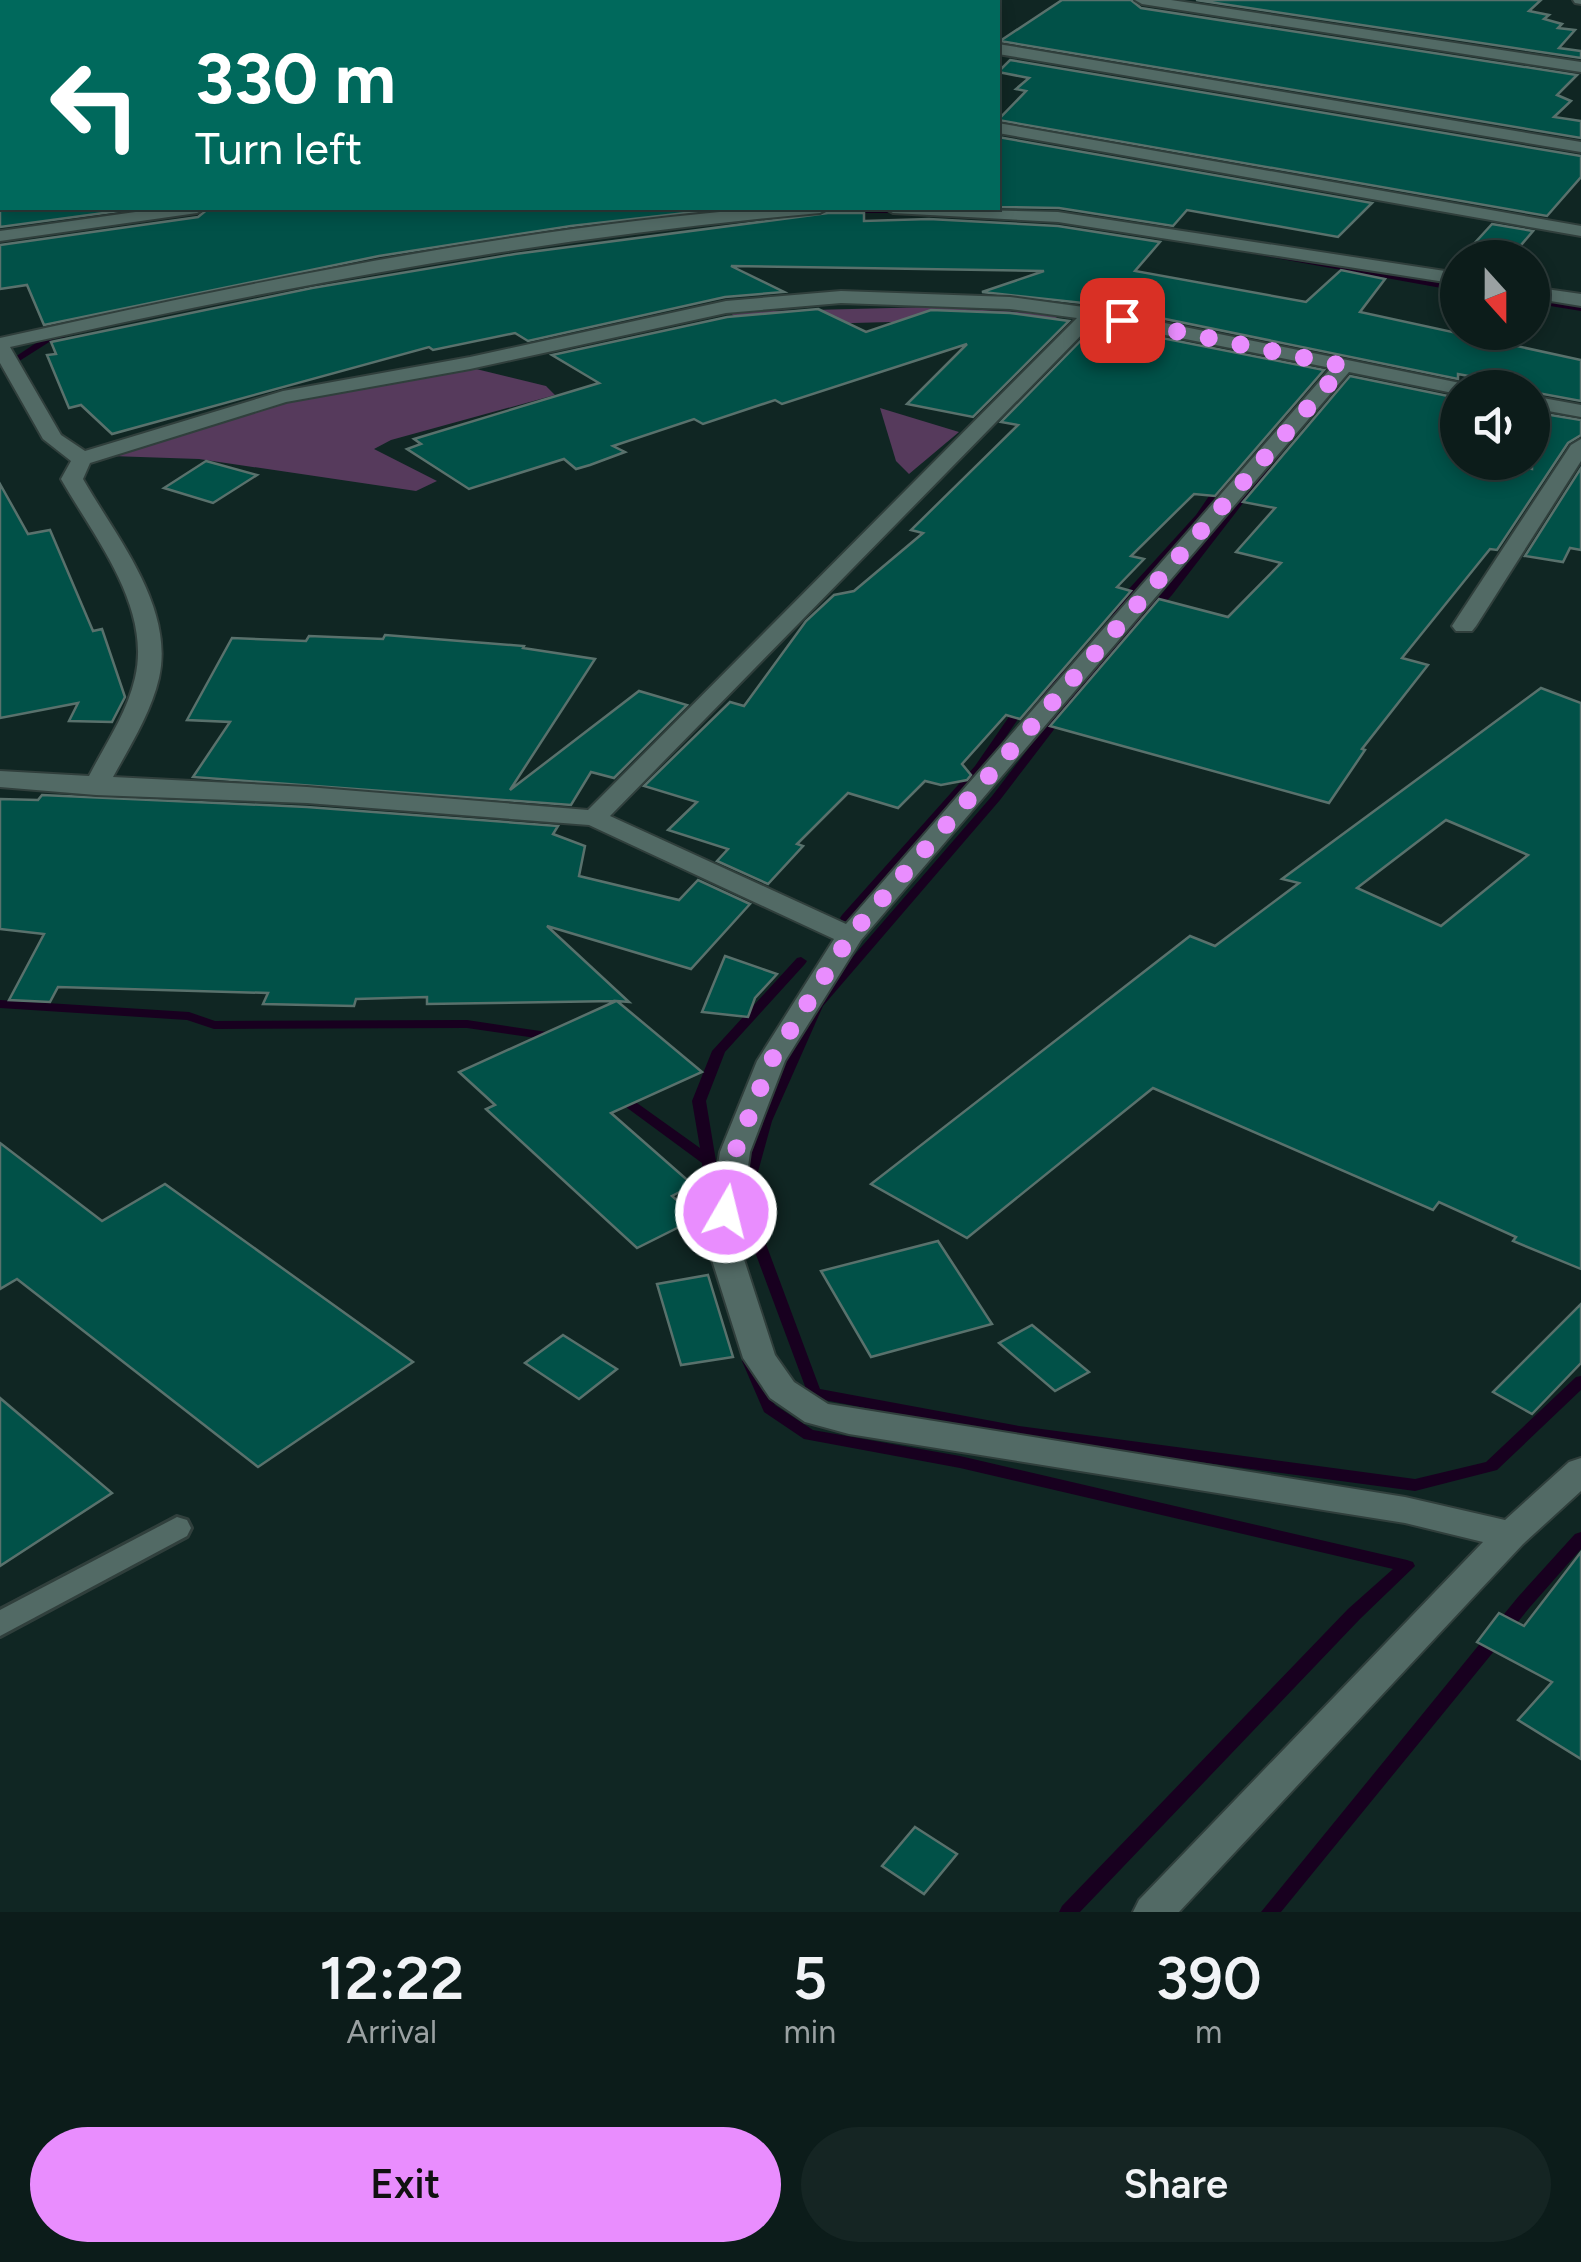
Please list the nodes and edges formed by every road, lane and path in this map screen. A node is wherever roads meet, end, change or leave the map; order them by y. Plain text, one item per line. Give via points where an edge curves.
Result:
1 (1142, 0) edge
2 (1000, 49) edge
3 (1581, 67) edge
4 (1000, 128) edge
5 (1581, 147) edge
6 (183, 210) edge
7 (798, 210) edge
8 (934, 210) edge
9 (1581, 230) edge
10 (0, 236) edge
11 (1440, 276) edge
12 (1550, 295) edge
13 (1581, 300) edge
14 (1091, 314) junction
15 (0, 345) edge
16 (1344, 366) junction
17 (1440, 385) edge
18 (1550, 405) edge
19 (1581, 411) edge
20 (1581, 446) edge
21 (82, 459) junction
22 (1464, 626) dead end
23 (0, 779) edge
24 (96, 787) junction
25 (594, 818) junction
26 (850, 936) junction
27 (1581, 1471) edge
28 (178, 1528) dead end
29 (1512, 1535) junction
30 (0, 1624) edge
31 (1154, 1912) edge

1 - 3 street
2 - 5 street
4 - 9 street
6 - 10 street
7 - 15 street via 604,228 184,302
8 - 11 street via 1058,216
12 - 13 street
14 - 16 street
14 - 21 street via 892,296 726,307 283,397
14 - 25 street
15 - 21 street via 53,439
16 - 17 street
16 - 26 street
18 - 19 street
20 - 22 street
21 - 24 street via 72,480 107,534 150,632 148,676
23 - 24 street
24 - 25 street
25 - 26 street
26 - 29 street via 771,1061 735,1152 722,1242 759,1358 782,1390 816,1413 850,1422 1405,1510
27 - 29 street
28 - 30 lane
29 - 31 street

